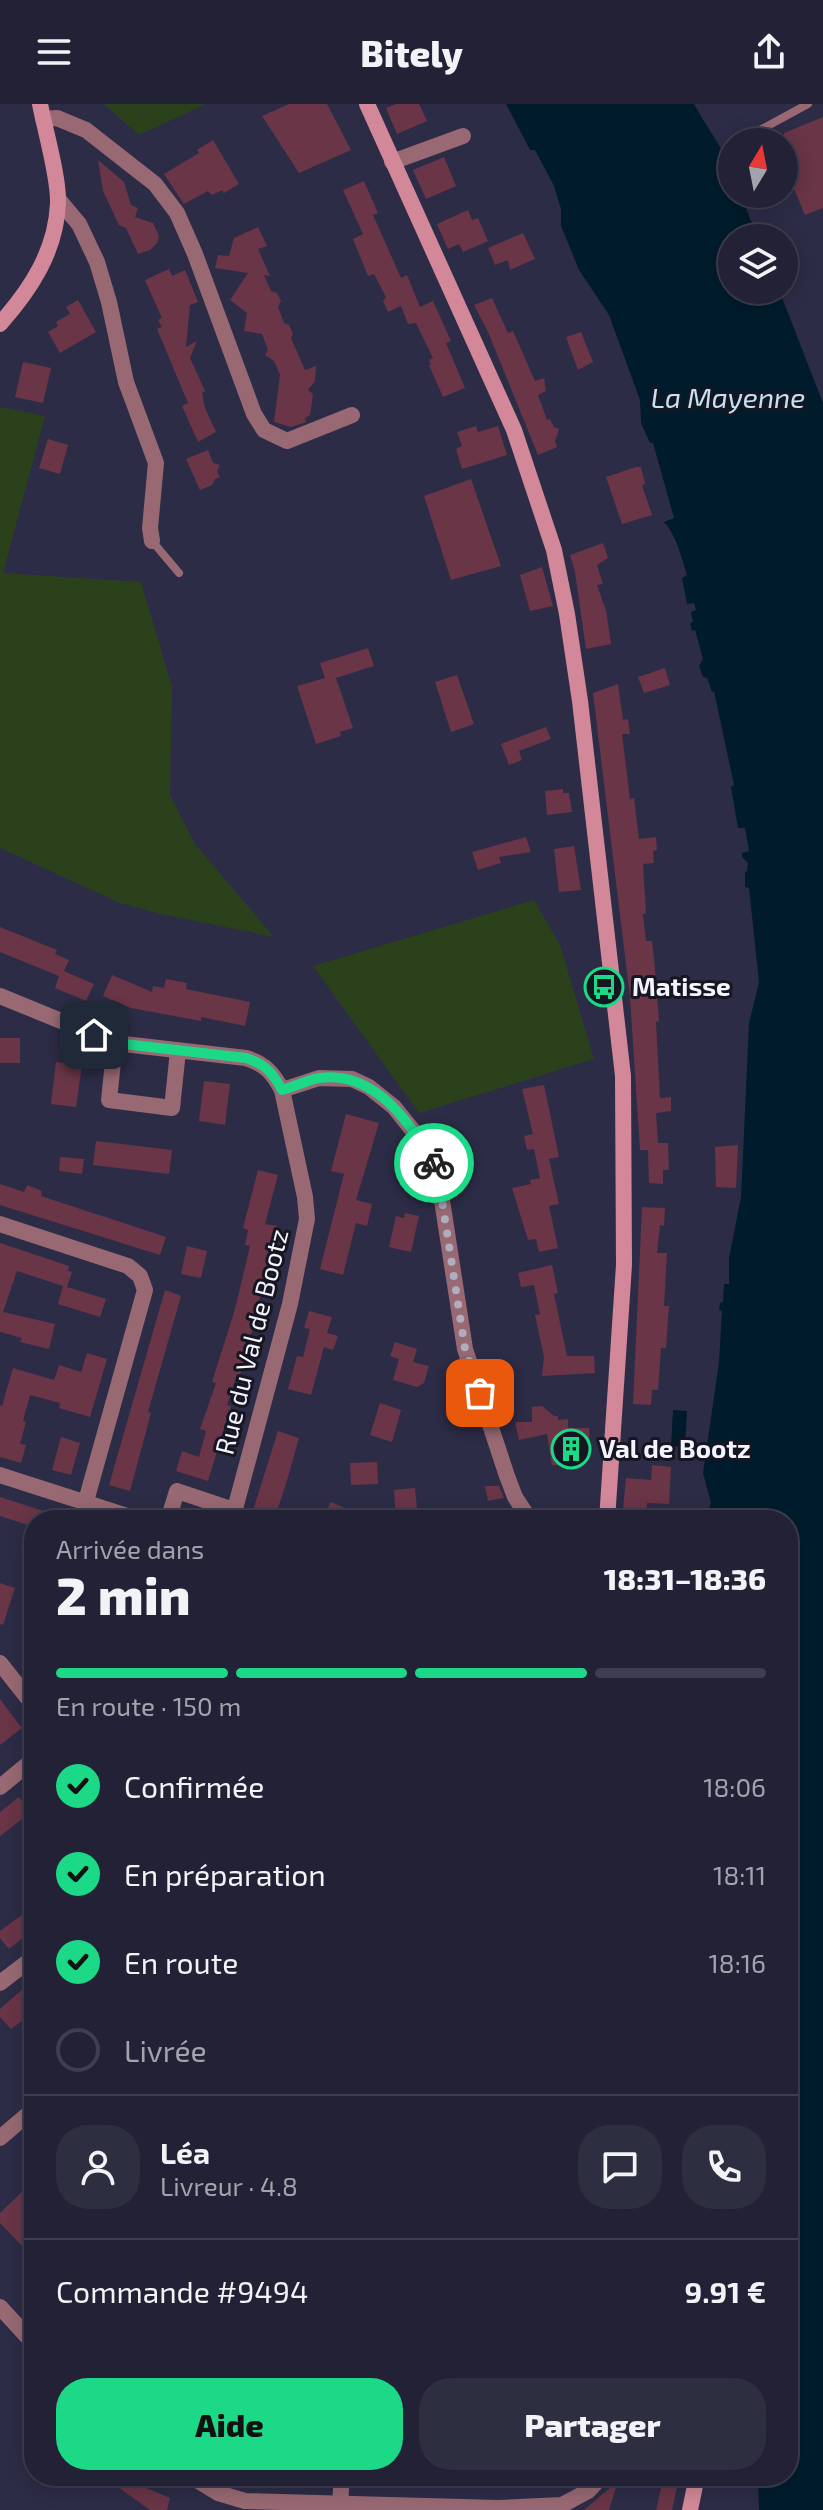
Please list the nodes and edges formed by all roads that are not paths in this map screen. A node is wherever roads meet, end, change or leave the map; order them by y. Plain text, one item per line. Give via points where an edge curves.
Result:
1 (367, 104) edge
2 (808, 104) edge
3 (41, 112) edge
4 (764, 128) edge
5 (463, 136) dead end
6 (392, 162) junction
7 (58, 199) junction
8 (0, 324) edge
9 (352, 415) dead end
10 (152, 541) joint
11 (179, 573) dead end
12 (0, 996) edge
13 (115, 1043) junction
14 (178, 1051) junction
15 (282, 1090) junction
16 (0, 1224) edge
17 (0, 1475) edge
18 (86, 1501) junction
19 (112, 1510) edge
20 (171, 1510) edge
21 (221, 1510) edge
22 (234, 1510) edge
23 (523, 1510) edge
24 (608, 1510) edge
25 (0, 1663) edge
26 (24, 1693) edge
27 (24, 1767) edge
28 (0, 1787) edge
29 (24, 1965) edge
30 (2, 1983) edge
31 (24, 2118) edge
32 (0, 2138) edge
33 (0, 2307) edge
34 (24, 2333) edge
35 (206, 2486) edge
36 (341, 2486) edge
37 (593, 2486) edge
38 (695, 2486) edge
39 (340, 2504) junction
40 (561, 2507) edge
41 (690, 2510) edge

1 - 6 main road
2 - 4 lane
3 - 7 main road
3 - 9 street via 86,130 155,184 177,213 264,430 287,441
5 - 6 street
6 - 24 main road via 514,430 554,550 567,614 623,1076 624,1265
7 - 8 main road via 44,262 32,286
7 - 10 street via 79,224 97,262 126,382 156,463
10 - 11 lane
12 - 13 street
13 - 14 street
13 - 14 street via 109,1100 172,1108
14 - 15 street via 262,1063
15 - 22 street, Rue du Val de Bootz via 307,1219 290,1304
15 - 23 street via 319,1078 352,1079 369,1087 394,1107 437,1168 465,1349
16 - 18 street via 128,1266 140,1276 145,1290
17 - 18 street
18 - 19 street
20 - 21 street, Rue du Val de Bootz via 177,1491
25 - 26 street
27 - 28 street
29 - 30 street
31 - 32 street
33 - 34 street
35 - 39 street via 245,2501
36 - 39 street
37 - 40 street
38 - 41 main road
39 - 40 street

